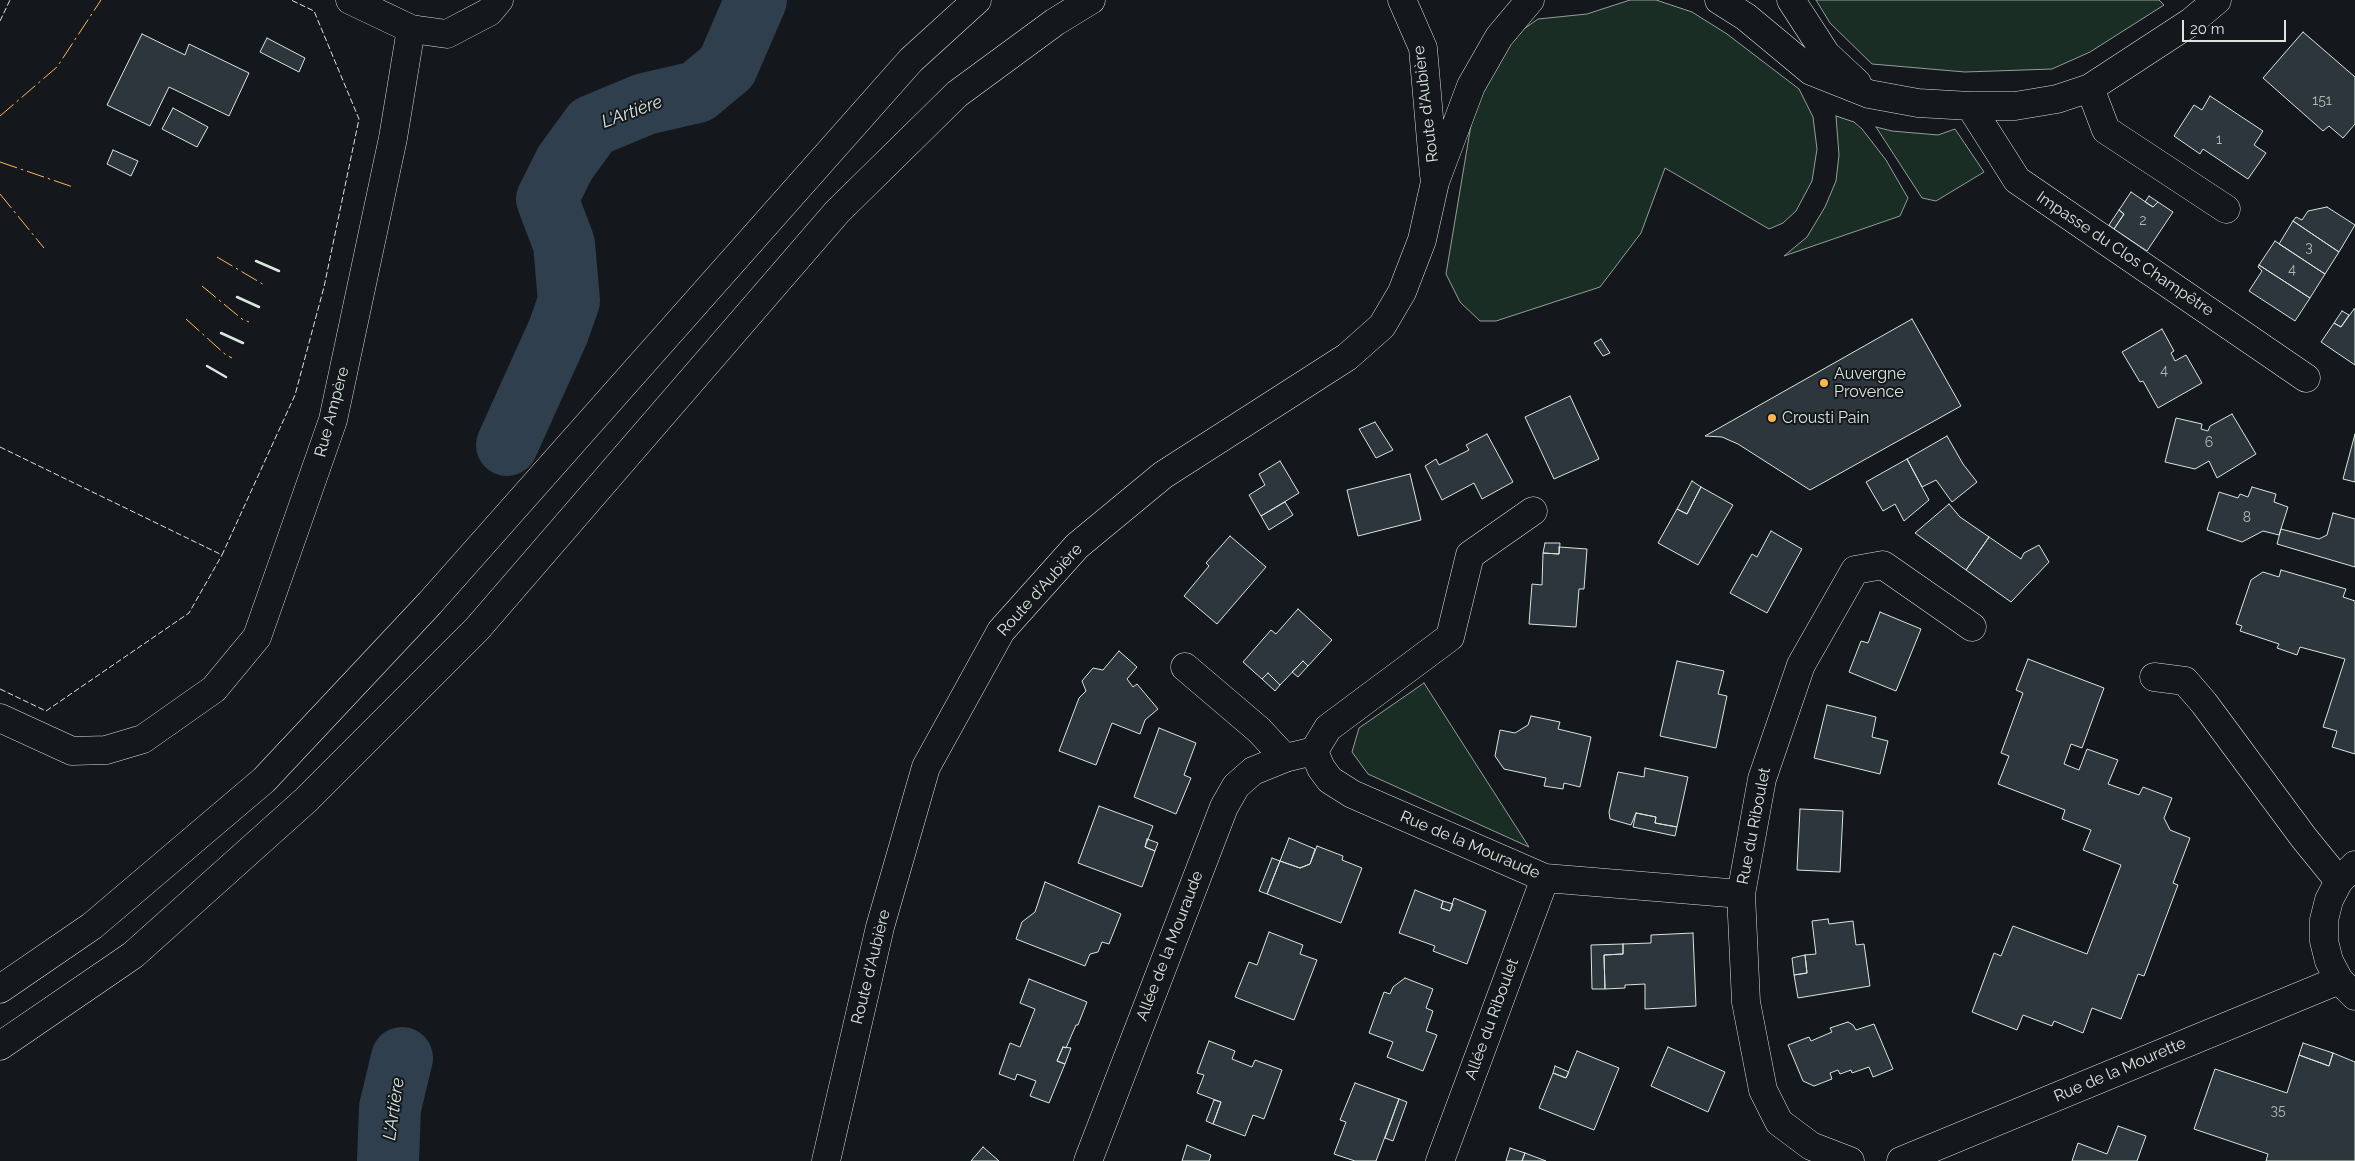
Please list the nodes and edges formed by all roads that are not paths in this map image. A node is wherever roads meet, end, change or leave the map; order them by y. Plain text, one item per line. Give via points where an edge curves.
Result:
1 (350, 0) edge
2 (499, 0) edge
3 (977, 0) edge
4 (1091, 0) edge
5 (1402, 0) edge
6 (1530, 0) edge
7 (1718, 0) edge
8 (1791, 0) edge
9 (2217, 0) edge
10 (411, 28) junction
11 (2090, 88) junction
12 (1869, 94) junction
13 (1970, 106) junction
14 (1435, 182) junction
15 (2226, 209) dead end
16 (2306, 378) dead end
17 (1533, 512) dead end
18 (1972, 627) dead end
19 (1185, 667) dead end
20 (2154, 677) dead end
21 (0, 718) edge
22 (1314, 751) junction
23 (1285, 758) junction
24 (2347, 873) edge
25 (1545, 878) junction
26 (1741, 894) junction
27 (2347, 988) edge
28 (0, 989) edge
29 (0, 1046) edge
30 (826, 1161) edge
31 (1088, 1161) edge
32 (1440, 1161) edge
33 (1850, 1161) edge
34 (1902, 1161) edge

1 - 10 main road
2 - 10 main road via 490,12 447,34
3 - 28 main road via 911,60 430,603 264,780 92,926
4 - 29 main road via 1055,22 957,94 837,212 477,629 306,800 133,955
5 - 14 main road, Route d'Aubière via 1423,48
6 - 14 main road, Route d'Aubière via 1499,37 1471,86
7 - 12 main road via 1746,17 1812,71
8 - 12 main road via 1826,54
9 - 11 main road via 2191,22
10 - 21 main road, Rue Ampère via 393,138 333,420 257,637 214,689 143,739 106,750 72,751
11 - 13 main road via 2048,101 2015,106
11 - 15 main road via 2106,130
12 - 13 main road via 1918,103
13 - 16 main road, Impasse du Clos Champêtre via 2017,180
14 - 30 main road, Route d'Aubière via 1422,240 1402,292 1382,326 1347,358 1163,475 1077,546 1001,631 926,767 880,927
17 - 22 main road via 1470,555 1450,637 1328,728
18 - 26 main road, Rue du Riboulet via 1883,565 1855,570 1801,665 1762,779
19 - 23 main road via 1259,730
20 - 24 main road via 2185,681 2304,838
22 - 23 main road, Allée de la Mouraude
22 - 25 main road, Rue de la Mouraude via 1320,768 1330,780 1352,794
23 - 31 main road, Allée de la Mouraude via 1253,771 1236,786 1224,807
24 - 27 main road via 2329,900 2324,920 2329,962
25 - 26 main road, Rue de la Mouraude
25 - 32 main road, Allée du Riboulet
26 - 33 main road, Rue du Riboulet via 1746,1002 1763,1090 1779,1122 1812,1146
27 - 34 main road, Rue de la Mourette

